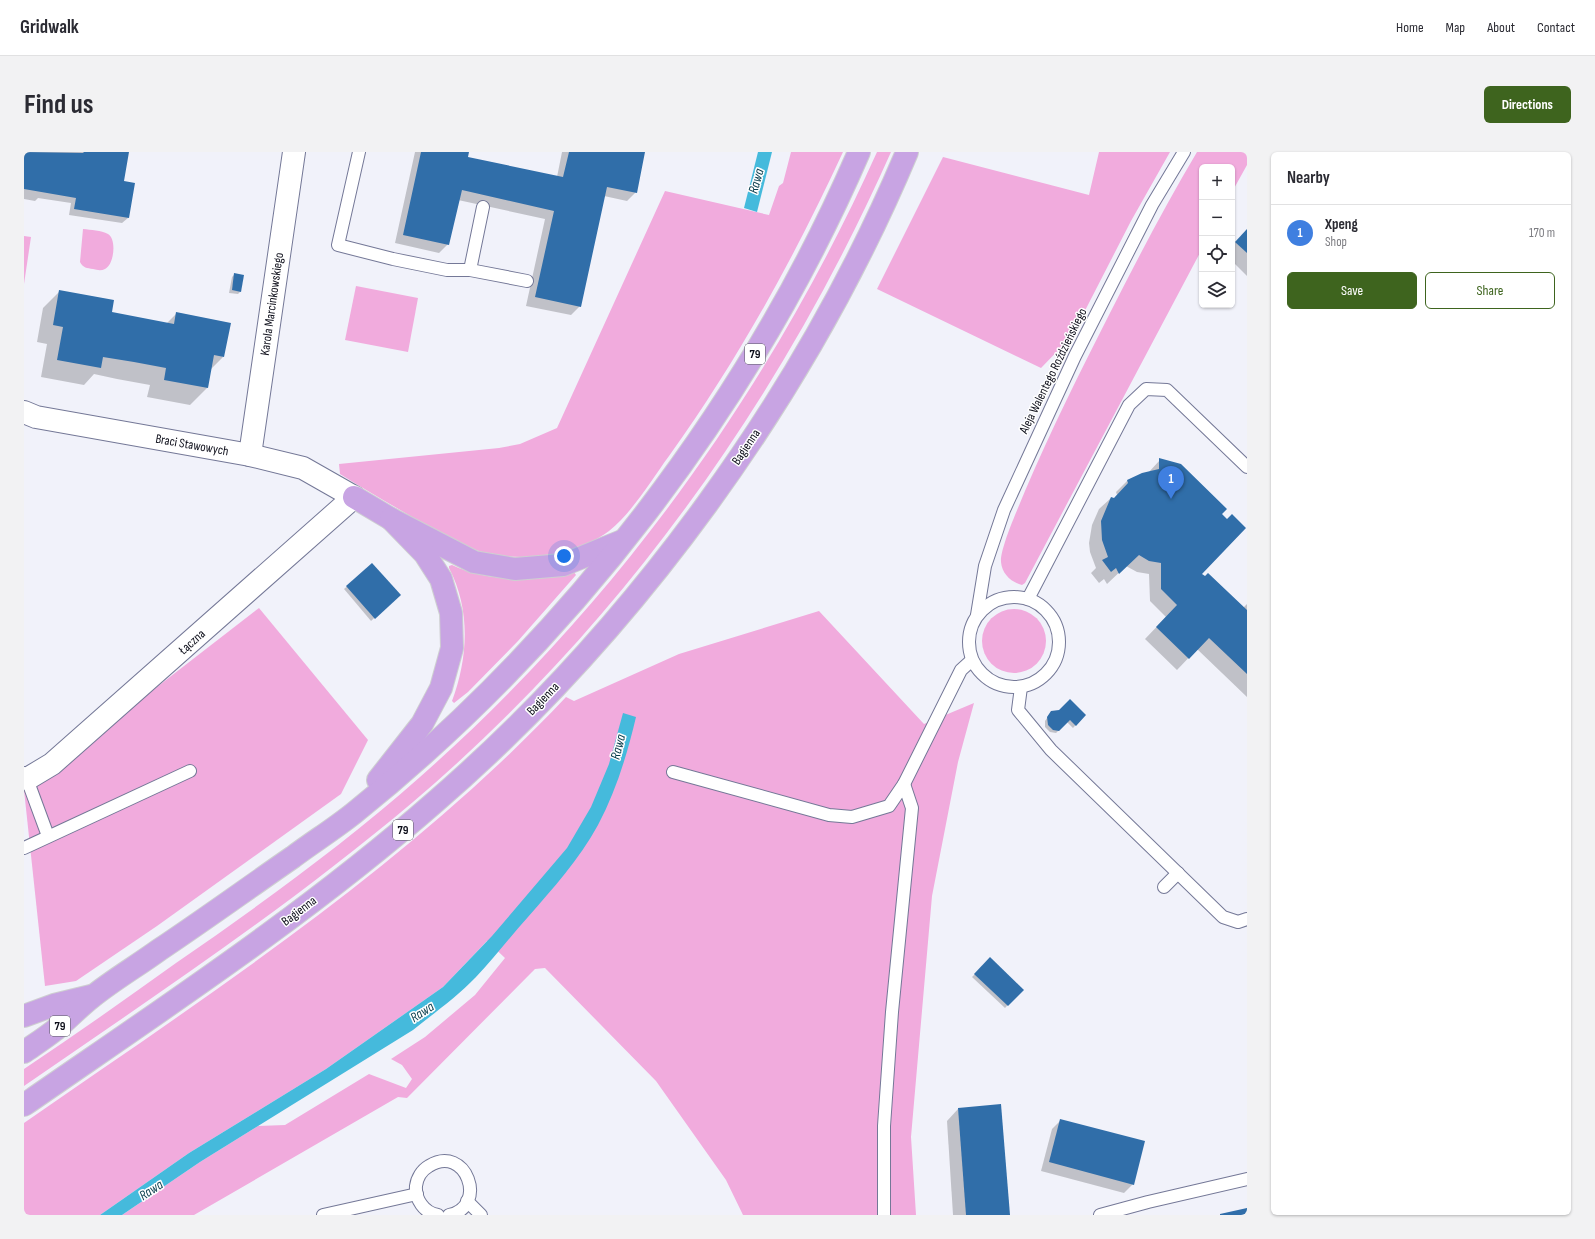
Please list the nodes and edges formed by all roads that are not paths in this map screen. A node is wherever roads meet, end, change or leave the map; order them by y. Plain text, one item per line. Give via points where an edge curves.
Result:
1 (294, 152) edge
2 (359, 152) edge
3 (859, 152) edge
4 (907, 152) edge
5 (1184, 152) edge
6 (484, 208) dead end
7 (470, 270) junction
8 (527, 281) dead end
9 (24, 412) edge
10 (250, 455) junction
11 (1247, 467) edge
12 (354, 497) junction
13 (391, 519) junction
14 (625, 540) junction
15 (1028, 599) junction
16 (977, 615) junction
17 (972, 660) junction
18 (1021, 687) junction
19 (190, 771) dead end
20 (673, 772) dead end
21 (26, 778) edge
22 (904, 784) junction
23 (352, 815) junction
24 (48, 836) junction
25 (24, 848) edge
26 (1178, 873) junction
27 (1164, 887) dead end
28 (1247, 919) edge
29 (92, 996) junction
30 (24, 1016) edge
31 (24, 1052) edge
32 (24, 1105) edge
33 (1247, 1179) edge
34 (416, 1194) junction
35 (467, 1201) junction
36 (323, 1215) edge
37 (438, 1215) edge
38 (449, 1215) edge
39 (481, 1215) edge
40 (884, 1215) edge
41 (1100, 1215) edge

1 - 10 street, Karola Marcinkowskiego
2 - 7 lane via 338,245 447,270
3 - 14 main road, 79 via 811,253 753,357 662,492
4 - 32 main road, Bagienna / 79 via 857,260 760,428 673,549 570,672 511,732 438,800 333,886
5 - 16 lane, Aleja Walentego Roździeńskiego via 1152,205 1075,356 1007,503 985,566
6 - 7 lane
7 - 8 lane
9 - 10 street, Braci Stawowych via 36,417
10 - 12 street, Braci Stawowych via 303,468
11 - 15 lane via 1167,390 1146,389 1129,405
12 - 13 main road
12 - 21 street, Łączna via 86,735 52,764
13 - 14 main road via 474,562 515,569 563,565
13 - 23 main road via 425,554 441,579 451,613 452,648 441,688 422,724
14 - 23 main road, 79 via 562,616 482,700
15 - 16 lane via 1014,596 1000,599 987,605
15 - 18 lane via 1041,606 1051,617 1058,630 1059,646 1055,660 1047,673 1035,682
16 - 17 lane via 970,629 968,644
17 - 18 lane via 991,682 1006,687
17 - 22 lane via 961,670
18 - 26 lane via 1018,710 1051,750
19 - 24 lane
20 - 22 lane via 829,814 852,817 889,806
21 - 24 lane
22 - 40 lane via 912,808 885,1111
23 - 29 main road, 79
24 - 25 lane
26 - 27 lane
26 - 28 lane via 1223,917 1238,922
29 - 30 main road via 54,1004
29 - 31 main road, 79 via 53,1032
33 - 41 lane
34 - 35 lane via 419,1176 425,1168 442,1161 452,1162 466,1174 470,1188
34 - 36 lane
34 - 37 lane via 426,1210
35 - 38 lane via 461,1209
35 - 39 lane

